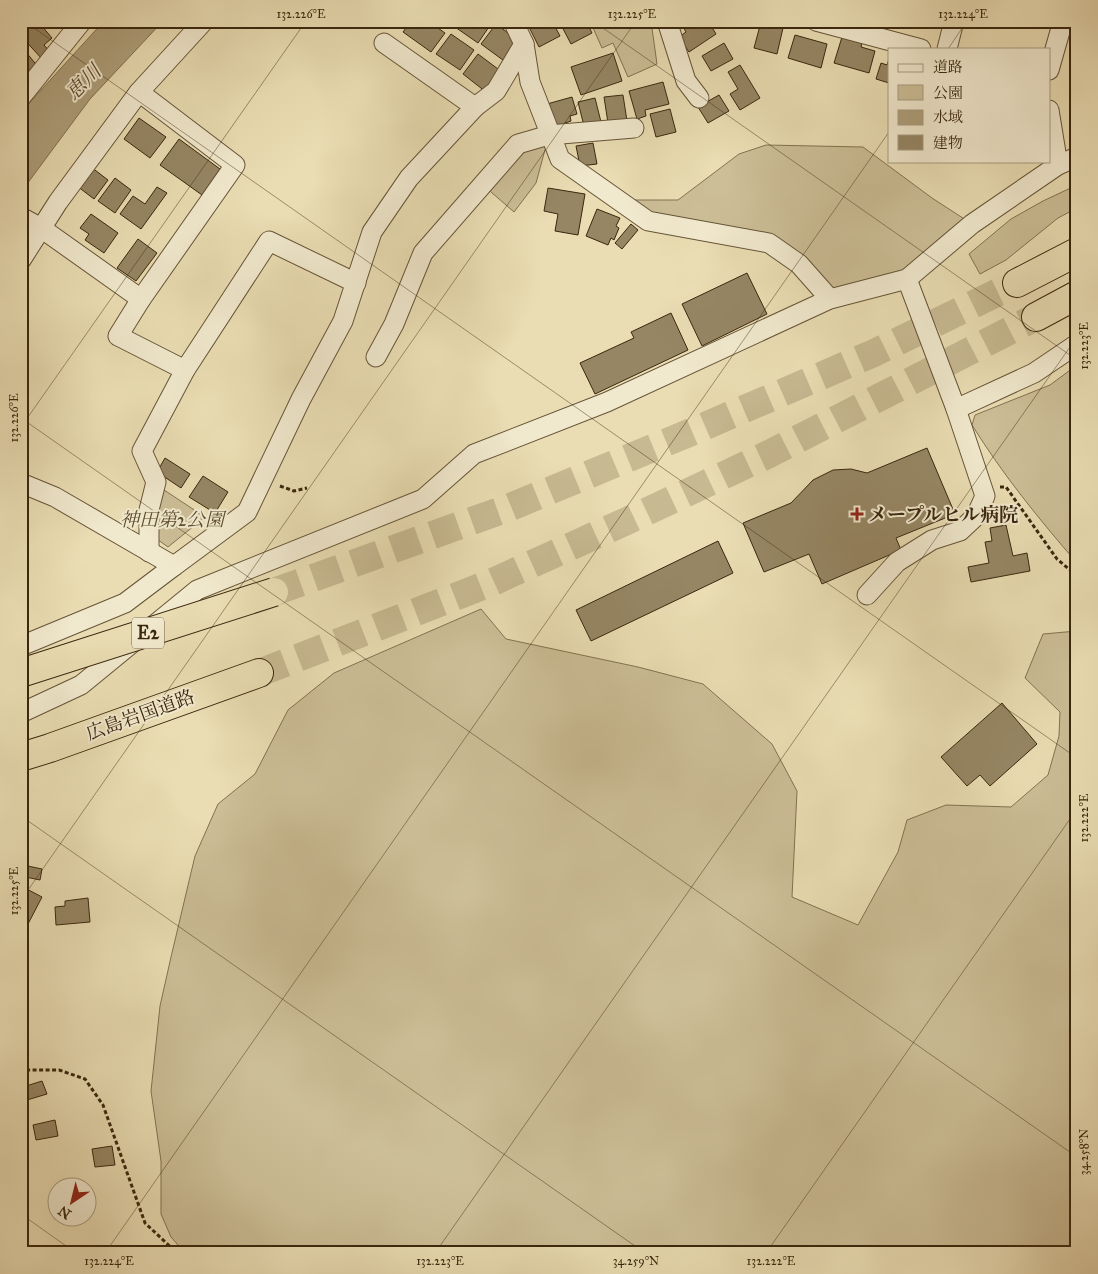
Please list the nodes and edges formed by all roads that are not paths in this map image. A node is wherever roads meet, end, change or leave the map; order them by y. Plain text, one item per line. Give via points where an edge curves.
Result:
1 (82, 21) edge
2 (204, 21) edge
3 (513, 21) edge
4 (667, 21) edge
5 (816, 21) edge
6 (954, 21) edge
7 (1063, 21) edge
8 (839, 24) edge
9 (384, 43) dead end
10 (524, 44) junction
11 (918, 48) edge
12 (947, 48) edge
13 (1050, 66) edge
14 (139, 92) junction
15 (21, 97) edge
16 (699, 98) dead end
17 (475, 107) junction
18 (1050, 116) edge
19 (634, 128) dead end
20 (549, 135) junction
21 (1077, 157) edge
22 (1058, 165) junction
23 (21, 217) edge
24 (41, 228) junction
25 (1077, 252) edge
26 (21, 260) edge
27 (907, 279) junction
28 (356, 283) junction
29 (1018, 283) tunnel mouth
30 (1077, 294) edge
31 (141, 298) junction
32 (830, 299) junction
33 (1036, 317) tunnel mouth
34 (1077, 344) edge
35 (376, 357) dead end
36 (185, 370) junction
37 (956, 409) junction
38 (21, 483) edge
39 (149, 552) junction
40 (174, 566) junction
41 (274, 592) tunnel mouth
42 (867, 595) dead end
43 (21, 646) edge
44 (21, 673) edge
45 (259, 673) tunnel mouth
46 (21, 713) edge
47 (21, 757) edge

1 - 15 street
2 - 14 street
3 - 10 street
4 - 16 street via 686,80
5 - 8 street
6 - 12 street
7 - 13 street
8 - 11 street
9 - 17 street
10 - 17 street via 496,91
10 - 20 street via 530,82
14 - 24 street
14 - 31 street via 234,165
17 - 28 street via 409,178 372,232
18 - 22 street
19 - 20 street
20 - 32 street via 560,158 648,221 769,243 799,264
20 - 35 street via 518,144 423,253 394,324
21 - 22 street
22 - 27 street via 972,224
23 - 24 street
24 - 26 street
24 - 31 street
25 - 29 highway
27 - 32 street
27 - 37 street
28 - 36 street via 269,241
28 - 40 street via 343,321 301,399 248,512
30 - 33 highway
31 - 36 street via 118,336
32 - 46 street via 607,402 474,454 423,499 197,590 81,685
34 - 37 street via 1034,373
36 - 39 street via 142,451 156,482 149,510
37 - 42 street via 985,496 976,516 960,531 932,540 897,562
38 - 39 street via 55,496
39 - 40 street
40 - 43 street via 125,603
41 - 44 highway, E2, bridge
45 - 47 highway, 広島岩国道路

